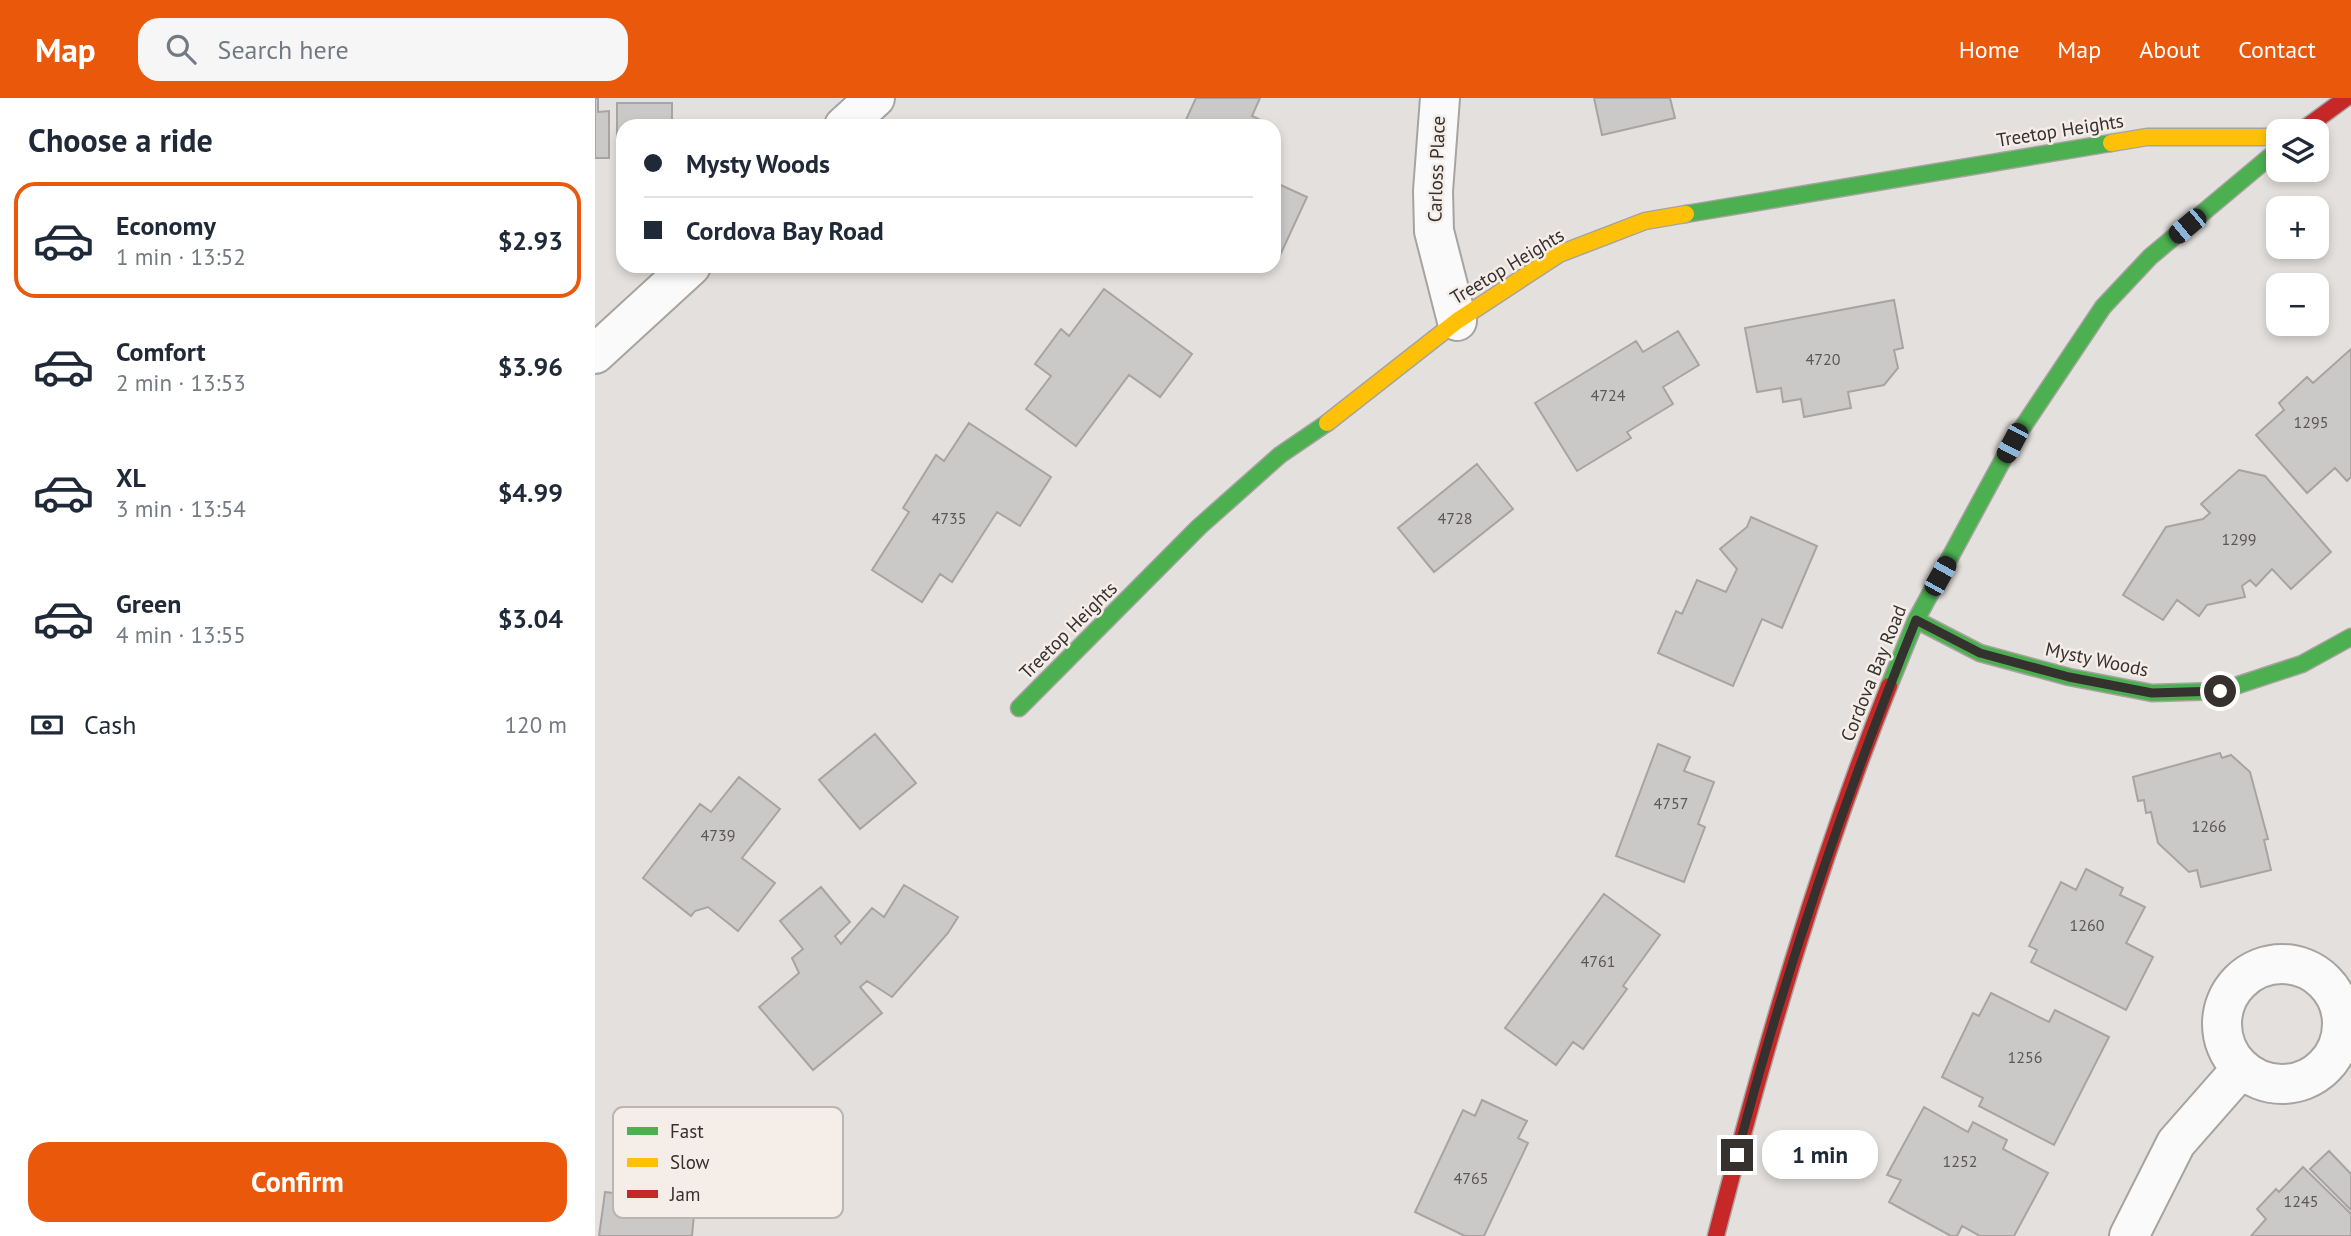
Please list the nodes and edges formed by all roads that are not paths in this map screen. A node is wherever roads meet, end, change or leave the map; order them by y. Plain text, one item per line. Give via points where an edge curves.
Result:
1 (875, 98) edge
2 (1440, 98) edge
3 (2346, 98) edge
4 (852, 119) edge
5 (2317, 119) edge
6 (2266, 137) edge
7 (2266, 160) edge
8 (683, 273) edge
9 (1457, 321) junction
10 (595, 354) edge
11 (1916, 620) junction
12 (2351, 637) edge
13 (1019, 708) dead end
14 (2241, 1069) dead end
15 (1716, 1236) edge
16 (2129, 1236) edge

1 - 4 street
2 - 9 street, Carloss Place via 1434,231
3 - 5 street
6 - 9 street, Treetop Heights via 2147,137 1645,221 1559,254
7 - 11 street, Cordova Bay Road via 2150,257 2103,307 2012,443
8 - 10 street
9 - 13 street, Treetop Heights via 1239,489
11 - 12 street, Mysty Woods via 1980,653 2152,693 2220,691 2302,664
11 - 15 street, Cordova Bay Road via 1864,749 1806,922 1758,1074
14 - 16 street via 2176,1143

